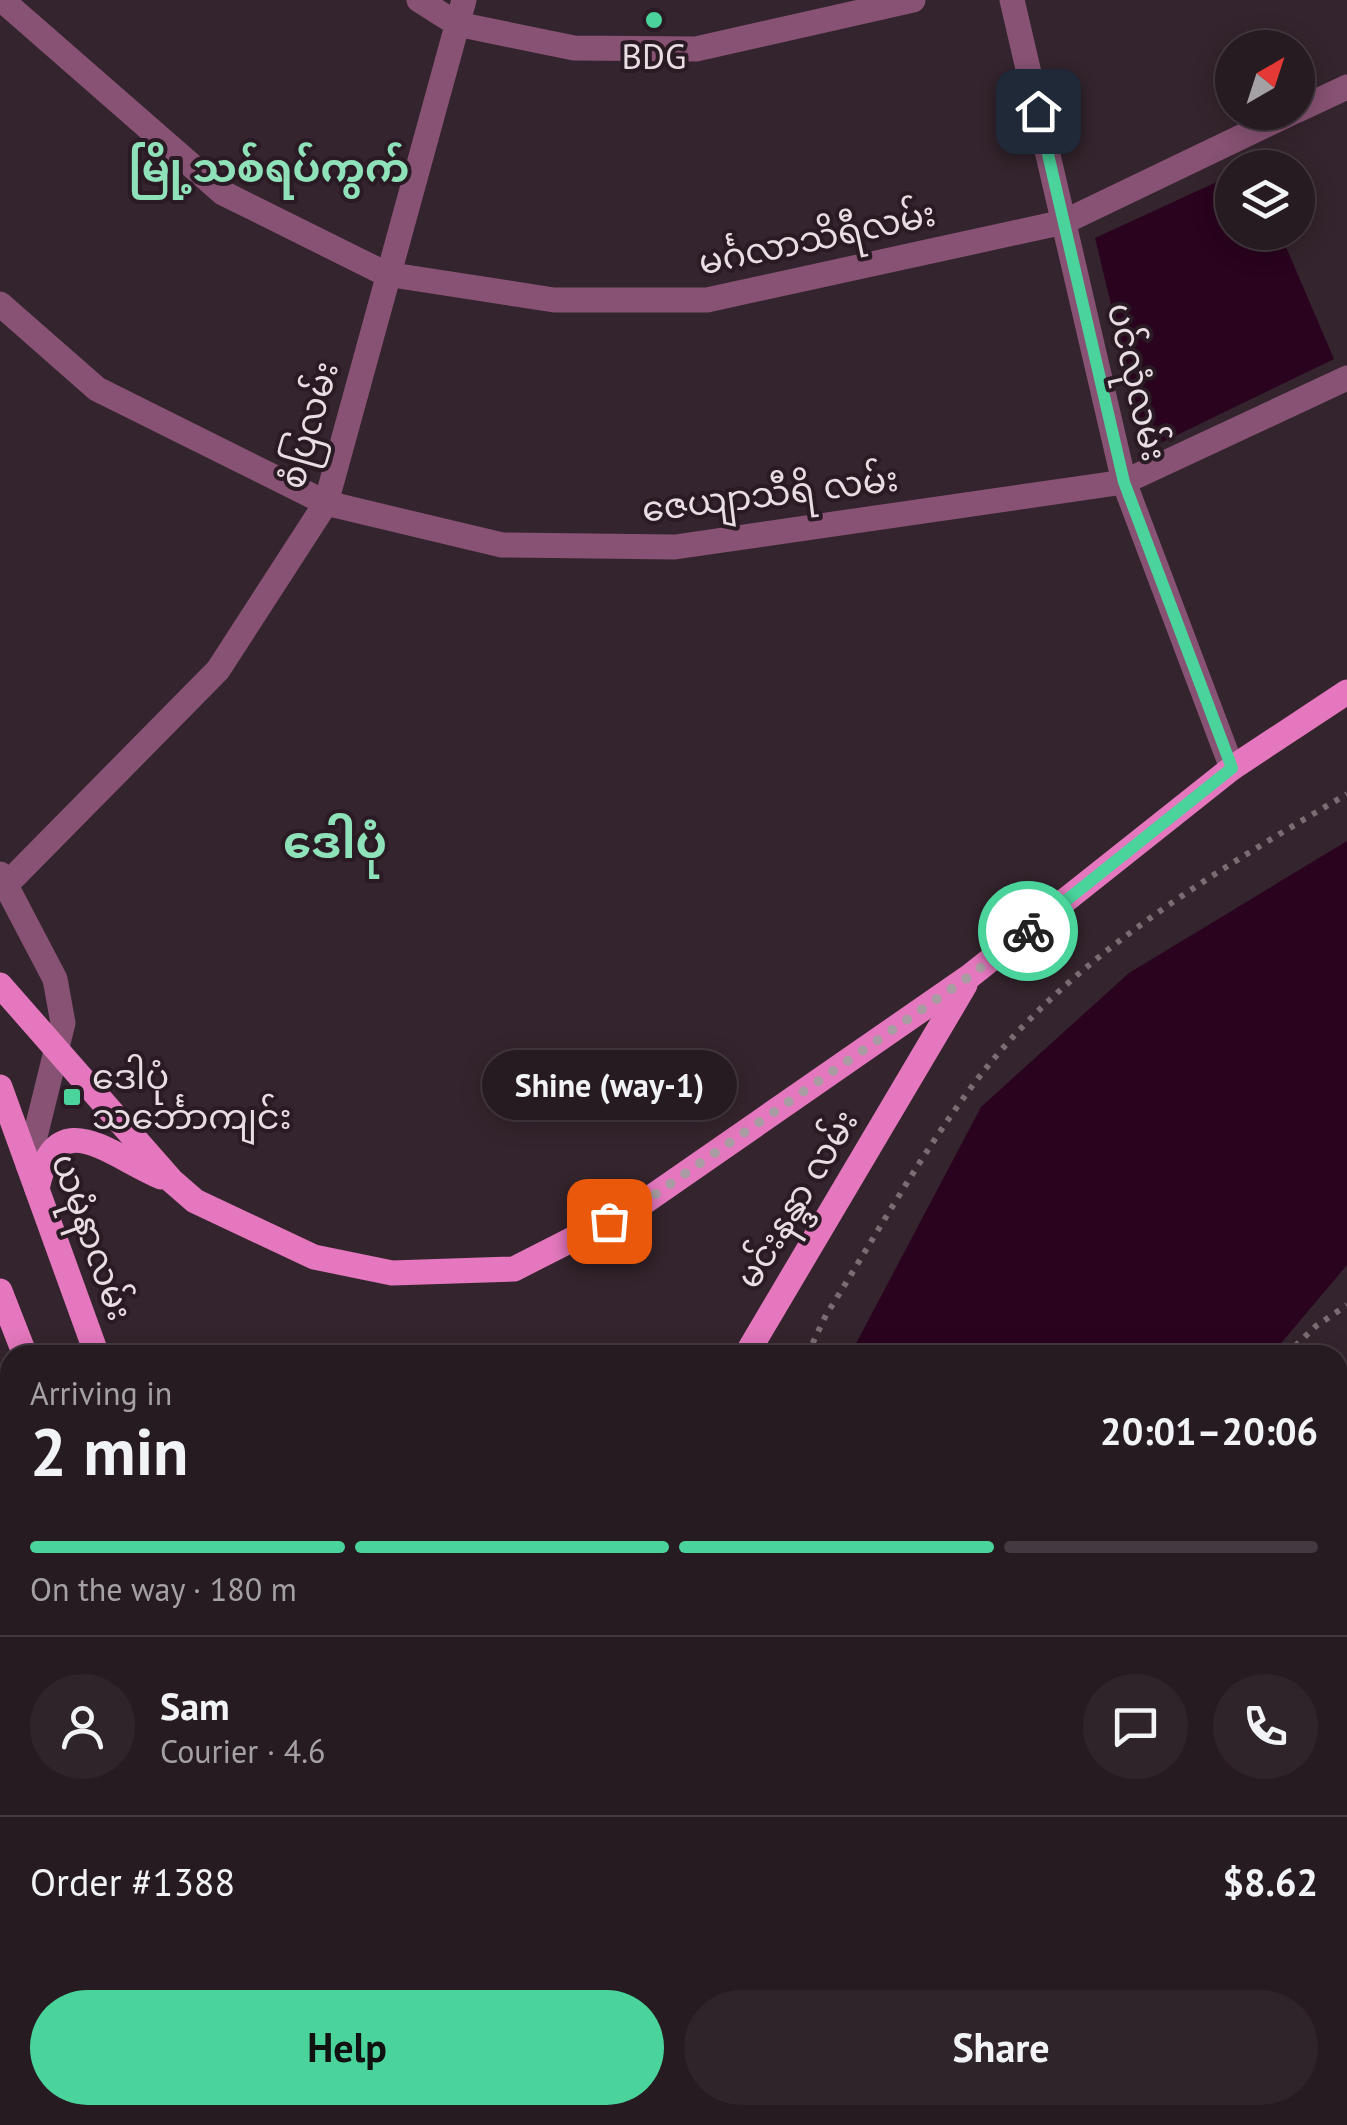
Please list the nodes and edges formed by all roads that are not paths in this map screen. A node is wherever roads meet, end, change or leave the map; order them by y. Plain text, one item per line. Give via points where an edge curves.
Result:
1 (2, 0) edge
2 (419, 0) edge
3 (913, 0) edge
4 (1012, 0) edge
5 (460, 12) edge
6 (1347, 86) edge
7 (1315, 101) edge
8 (1255, 130) edge
9 (1064, 222) junction
10 (386, 274) junction
11 (0, 304) edge
12 (1347, 378) edge
13 (1124, 482) junction
14 (326, 503) junction
15 (1347, 692) edge
16 (1232, 768) junction
17 (3, 880) edge
18 (970, 976) junction
19 (0, 986) edge
20 (59, 1053) junction
21 (0, 1087) edge
22 (33, 1177) junction
23 (172, 1181) junction
24 (0, 1292) edge
25 (21, 1345) edge
26 (93, 1345) edge
27 (752, 1345) edge

1 - 10 street, မင်္ဂလာသိရီလမ်း via 222,192
2 - 5 street
3 - 5 street via 696,49 574,48
4 - 9 street, ပင်လုံလမ်း
5 - 10 street, စံပြလမ်း
6 - 7 street, မင်္ဂလာသိရီလမ်း
8 - 9 street, မင်္ဂလာသိရီလမ်း
9 - 10 street, မင်္ဂလာသိရီလမ်း via 707,300 554,300
9 - 13 street, ပင်လုံလမ်း
10 - 14 street, စံပြလမ်း
11 - 14 street, ဇေယျာသီရိ လမ်း via 98,389
12 - 13 street, ဇေယျာသီရိ လမ်း
13 - 14 street, ဇေယျာသီရိ လမ်း via 675,547 502,545
13 - 16 street, ပင်လုံလမ်း
14 - 17 street, စံပြလမ်း via 218,670
15 - 16 main road
16 - 18 main road
17 - 20 street via 56,979 63,1023
18 - 23 main road via 640,1205 514,1269 392,1273 314,1256 195,1201
18 - 27 main road, မင်းနန္ဒာ လမ်း
19 - 20 main road
20 - 22 street
20 - 23 main road
21 - 22 main road, ယမုံနာလမ်း
22 - 23 main road via 56,1144 72,1138
22 - 26 main road, ယမုံနာလမ်း
24 - 25 main road

